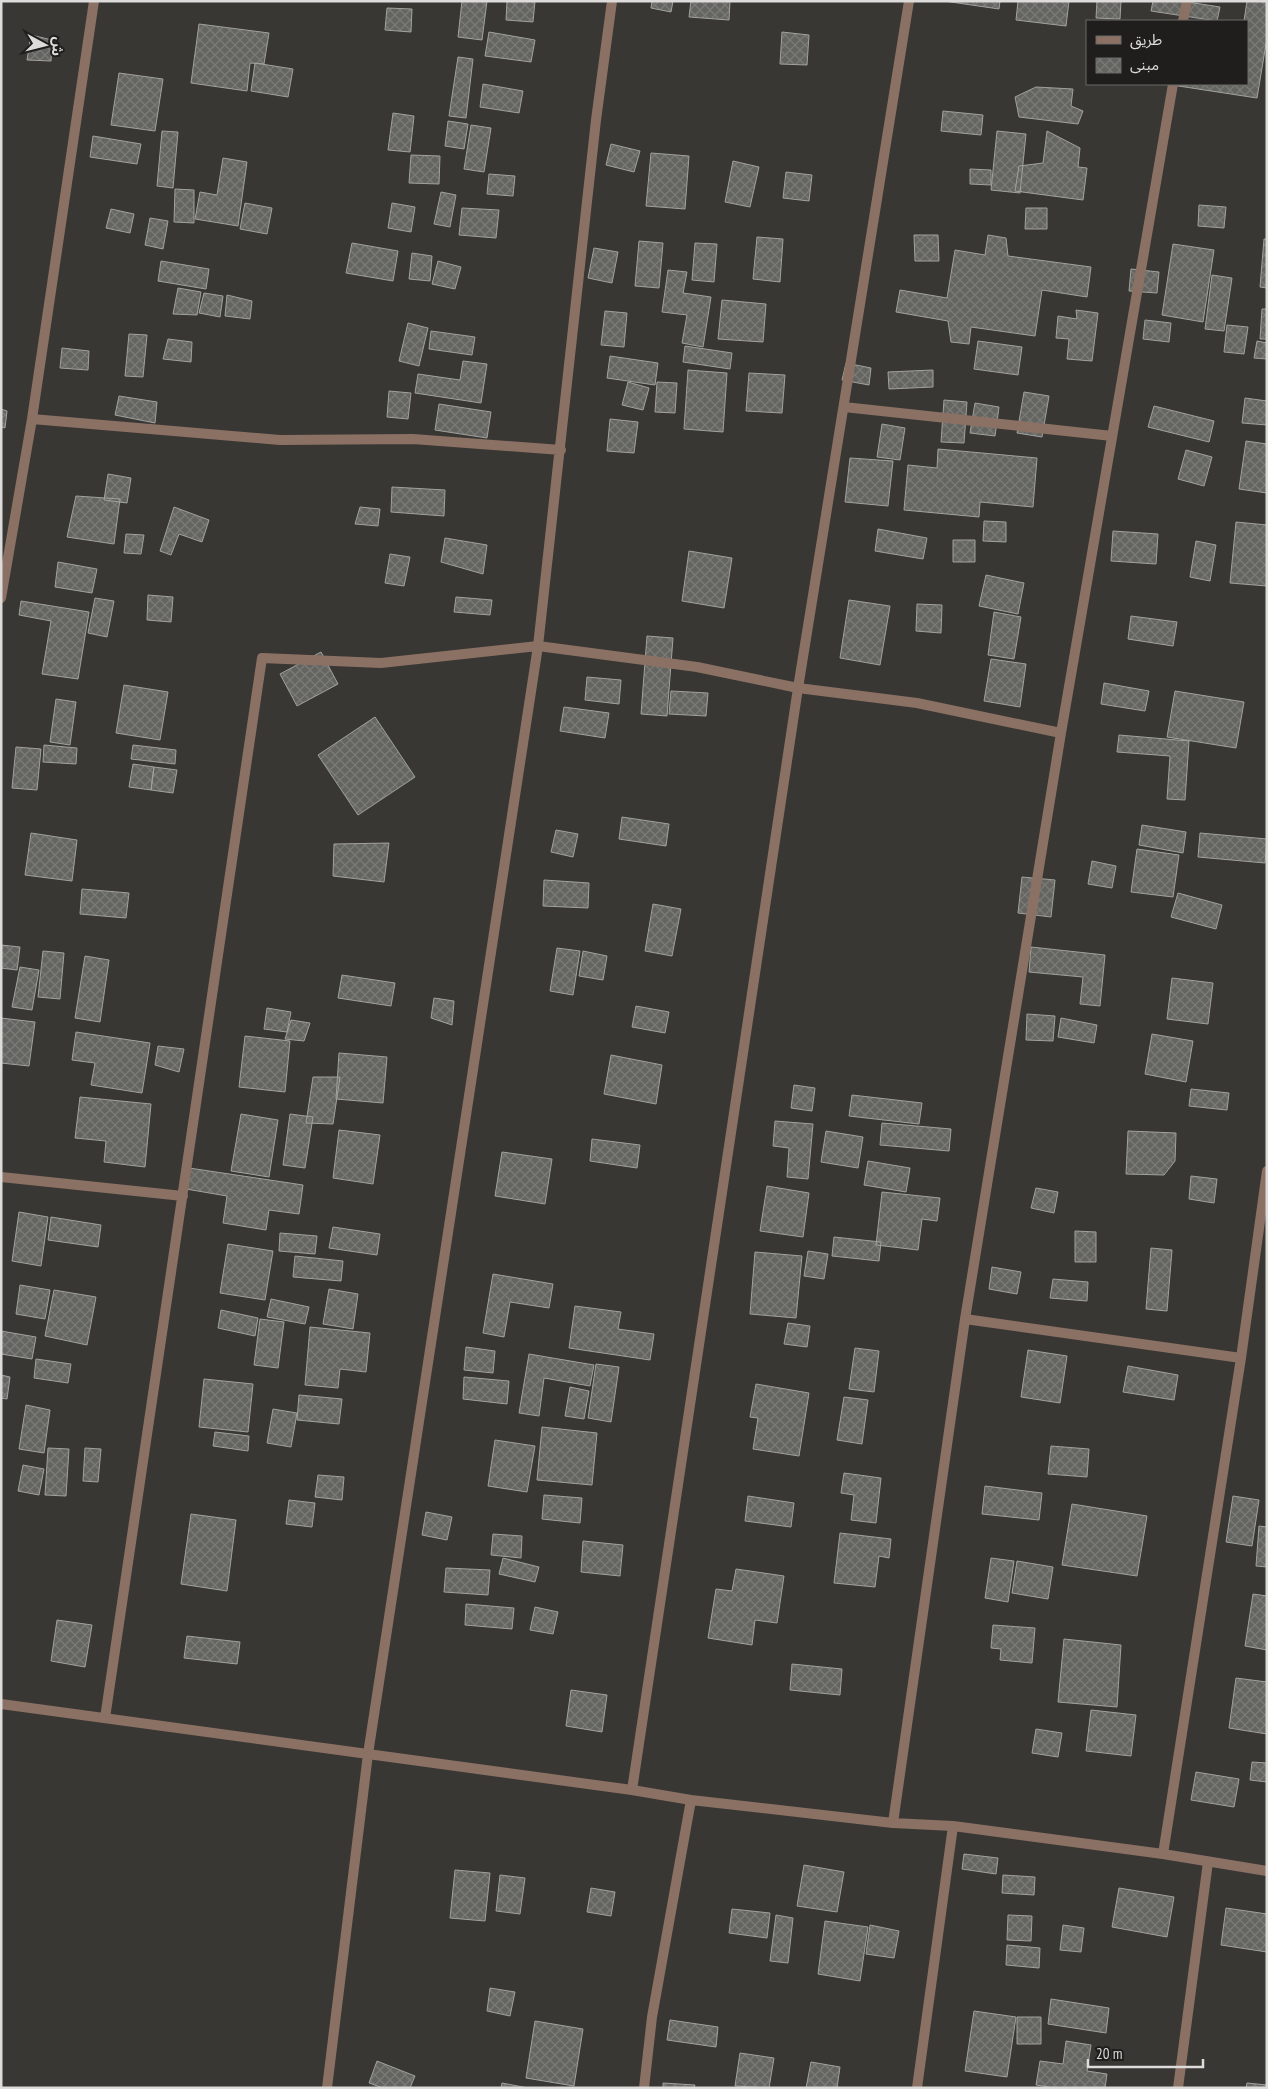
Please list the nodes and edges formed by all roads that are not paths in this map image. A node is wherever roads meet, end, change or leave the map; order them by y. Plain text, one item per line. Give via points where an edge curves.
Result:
1 (94, 1) edge
2 (612, 1) edge
3 (909, 1) edge
4 (1187, 1) edge
5 (1183, 20) edge
6 (1172, 85) edge
7 (844, 407) junction
8 (32, 419) junction
9 (1112, 436) junction
10 (561, 450) junction
11 (1, 598) edge
12 (538, 646) junction
13 (798, 688) junction
14 (1061, 734) junction
15 (1267, 1171) edge
16 (1, 1177) edge
17 (183, 1196) junction
18 (965, 1319) junction
19 (1241, 1358) junction
20 (1, 1704) edge
21 (105, 1718) junction
22 (368, 1754) junction
23 (632, 1790) junction
24 (691, 1800) junction
25 (893, 1822) junction
26 (953, 1826) junction
27 (1163, 1854) junction
28 (1208, 1862) junction
29 (1267, 1871) edge
30 (328, 2088) edge
31 (644, 2088) edge
32 (917, 2088) edge
33 (1178, 2088) edge

1 - 8 street
2 - 10 street
3 - 7 street
4 - 5 street
6 - 9 street
7 - 9 street
7 - 13 street
8 - 10 street via 280,440 413,439
8 - 11 street
9 - 14 street
10 - 12 street
12 - 13 street via 697,667
12 - 17 street via 381,663 262,658
12 - 22 street
13 - 14 street via 917,703
13 - 23 street
14 - 18 street
15 - 19 street
16 - 17 street
17 - 21 street
18 - 19 street
18 - 25 street
19 - 27 street
20 - 21 street
21 - 22 street
22 - 23 street
22 - 30 street
23 - 24 street
24 - 25 street
24 - 31 street via 652,2017
25 - 26 street
26 - 27 street
26 - 32 street
27 - 28 street
28 - 29 street
28 - 33 street

